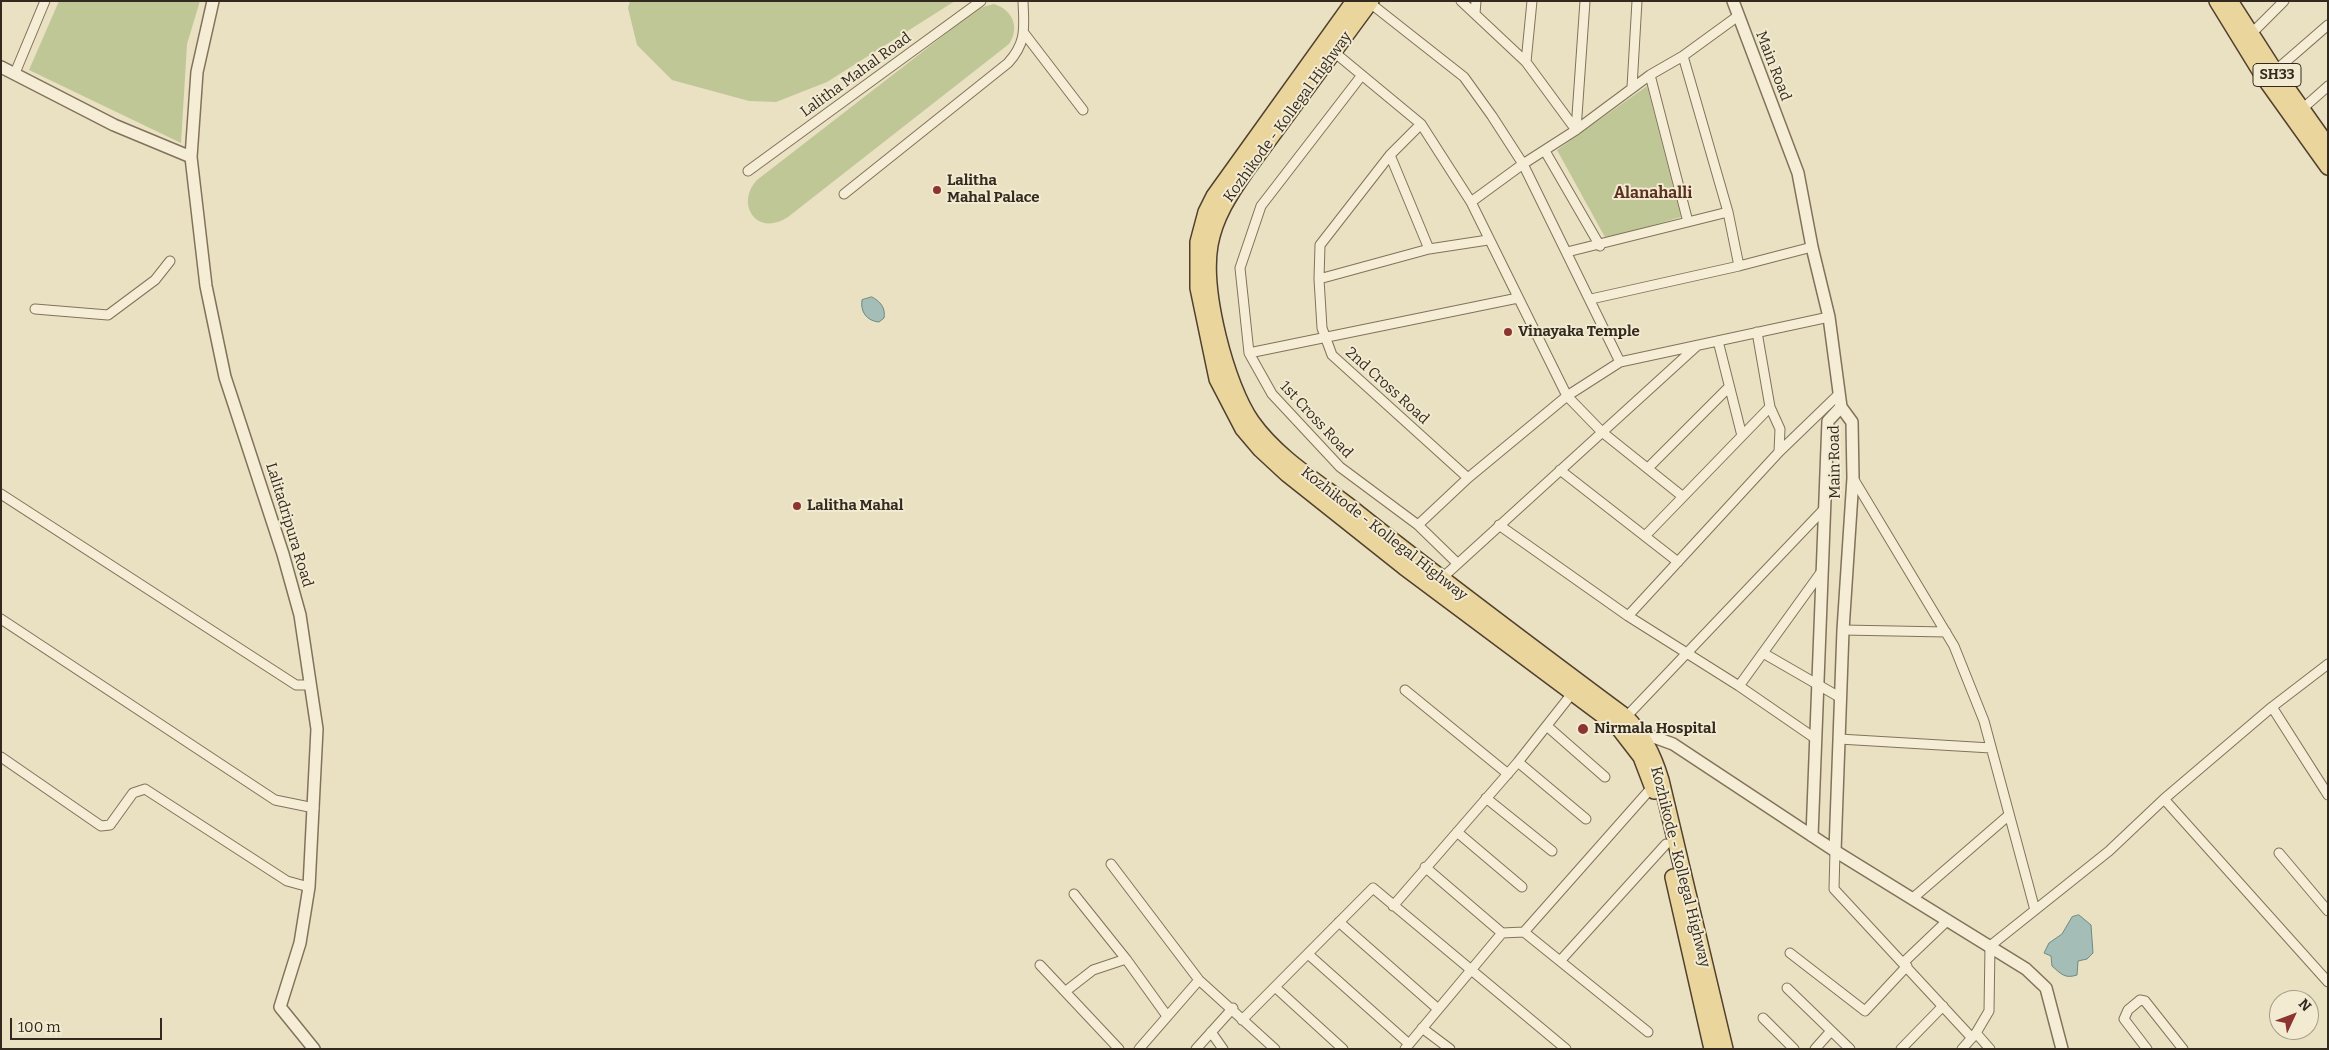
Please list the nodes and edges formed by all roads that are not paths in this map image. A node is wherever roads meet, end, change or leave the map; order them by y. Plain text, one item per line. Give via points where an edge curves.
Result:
1 (45, 1) edge
2 (213, 1) edge
3 (981, 1) edge
4 (1023, 1) edge
5 (1354, 1) edge
6 (1461, 1) edge
7 (1476, 1) edge
8 (1532, 1) edge
9 (1585, 1) edge
10 (1638, 1) edge
11 (1733, 1) edge
12 (2217, 1) edge
13 (2230, 1) edge
14 (2284, 1) edge
15 (1371, 2) edge
16 (1475, 14) junction
17 (1738, 16) junction
18 (2328, 25) edge
19 (1024, 33) junction
20 (2250, 34) junction
21 (1334, 52) junction
22 (1682, 56) junction
23 (1526, 62) junction
24 (1, 67) edge
25 (2275, 71) junction
26 (14, 73) junction
27 (1362, 75) junction
28 (1650, 75) junction
29 (2328, 86) edge
30 (1632, 87) junction
31 (1083, 110) dead end
32 (2302, 110) junction
33 (1421, 124) junction
34 (1576, 130) junction
35 (1544, 151) junction
36 (1390, 155) junction
37 (191, 157) junction
38 (2326, 157) edge
39 (1523, 164) junction
40 (748, 171) dead end
41 (844, 194) dead end
42 (1472, 202) junction
43 (1728, 212) junction
44 (1688, 222) junction
45 (1488, 240) junction
46 (1600, 246) junction
47 (1812, 247) junction
48 (1428, 249) junction
49 (1567, 252) junction
50 (170, 262) dead end
51 (1739, 266) junction
52 (1319, 279) junction
53 (1518, 298) junction
54 (1591, 299) junction
55 (35, 309) dead end
56 (1829, 317) junction
57 (1756, 332) junction
58 (1326, 339) junction
59 (1718, 341) junction
60 (1698, 345) junction
61 (1249, 353) junction
62 (1620, 362) junction
63 (1728, 387) junction
64 (1839, 394) junction
65 (1567, 396) junction
66 (1770, 407) junction
67 (1841, 407) junction
68 (1602, 432) junction
69 (1742, 436) junction
70 (1779, 452) junction
71 (1648, 468) junction
72 (1560, 470) junction
73 (1468, 478) junction
74 (1853, 478) junction
75 (1, 494) edge
76 (1682, 496) junction
77 (1825, 508) junction
78 (1418, 525) junction
79 (1499, 525) junction
80 (1645, 536) junction
81 (1678, 562) junction
82 (1456, 563) junction
83 (1823, 570) junction
84 (1441, 579) junction
85 (1628, 616) junction
86 (1, 619) edge
87 (1843, 630) junction
88 (1946, 632) junction
89 (1685, 653) junction
90 (1763, 653) junction
91 (2328, 664) edge
92 (310, 685) junction
93 (1739, 686) junction
94 (1819, 686) junction
95 (1576, 688) junction
96 (1405, 690) dead end
97 (1841, 698) junction
98 (2272, 707) junction
99 (1626, 717) junction
100 (1548, 727) junction
101 (1816, 739) junction
102 (1839, 739) junction
103 (1638, 741) junction
104 (1991, 748) junction
105 (1, 757) edge
106 (1518, 762) junction
107 (1508, 774) junction
108 (1606, 777) dead end
109 (1657, 783) junction
110 (2328, 796) edge
111 (1486, 798) junction
112 (2164, 799) junction
113 (314, 808) junction
114 (2009, 815) junction
115 (1586, 819) dead end
116 (1457, 832) junction
117 (1812, 836) junction
118 (1666, 844) junction
119 (1552, 851) dead end
120 (1835, 851) junction
121 (2279, 853) dead end
122 (1111, 864) dead end
123 (1426, 867) junction
124 (1522, 886) dead end
125 (309, 887) junction
126 (1074, 894) dead end
127 (1913, 898) junction
128 (1392, 906) junction
129 (2035, 910) junction
130 (2328, 911) edge
131 (1948, 920) junction
132 (1339, 922) junction
133 (1524, 932) junction
134 (1502, 933) junction
135 (1990, 946) junction
136 (1790, 953) dead end
137 (1308, 954) junction
138 (1126, 959) junction
139 (1560, 961) junction
140 (1906, 964) junction
141 (1040, 965) dead end
142 (1470, 969) junction
143 (2327, 978) edge
144 (1199, 980) junction
145 (1275, 987) junction
146 (1787, 988) dead end
147 (1066, 990) junction
148 (1943, 1006) junction
149 (1233, 1008) junction
150 (1438, 1009) junction
151 (1167, 1016) junction
152 (1763, 1018) dead end
153 (1242, 1020) junction
154 (1422, 1028) junction
155 (1831, 1031) junction
156 (1211, 1032) junction
157 (1648, 1032) dead end
158 (1974, 1035) junction
159 (1407, 1047) edge
160 (314, 1049) edge
161 (1119, 1049) edge
162 (1139, 1049) edge
163 (1196, 1049) edge
164 (1223, 1049) edge
165 (1275, 1049) edge
166 (1344, 1049) edge
167 (1450, 1049) edge
168 (1566, 1049) edge
169 (1712, 1049) edge
170 (1725, 1049) edge
171 (1794, 1049) edge
172 (1815, 1049) edge
173 (1850, 1049) edge
174 (1902, 1049) edge
175 (1962, 1049) edge
176 (1990, 1049) edge
177 (2062, 1049) edge
178 (2147, 1049) edge
179 (2183, 1049) edge

1 - 26 street
2 - 37 street, Lalitadripura Road via 198,72
3 - 40 street, Lalitha Mahal Road
4 - 19 street
5 - 95 main road, Kozhikode - Kollegal Highway via 1214,196 1206,212 1198,242 1196,267 1201,308 1217,379 1243,429 1287,474 1404,567
6 - 16 street
7 - 16 street
8 - 23 street
9 - 34 street
10 - 30 street
11 - 17 street, Main Road
12 - 38 main road via 2265,78
13 - 20 main road, SH33
14 - 20 street
15 - 21 main road, Kozhikode - Kollegal Highway
15 - 39 street via 1464,77
16 - 23 street
17 - 22 street
17 - 47 street, Main Road via 1798,173
18 - 25 street
19 - 31 street
19 - 41 street via 1018,53 1008,63
20 - 25 main road, SH33
21 - 27 street
21 - 84 main road, Kozhikode - Kollegal Highway via 1228,197 1216,221 1210,245 1210,294 1229,374 1252,423 1286,458
22 - 28 street
22 - 43 street
23 - 34 street
24 - 26 street
25 - 32 main road, SH33
26 - 37 street via 114,125
27 - 33 street
27 - 61 street, 1st Cross Road via 1261,206 1240,268
28 - 30 street
28 - 44 street
29 - 32 street
30 - 34 street
32 - 38 main road, SH33
33 - 36 street, 2nd Cross Road
33 - 42 street
34 - 35 street
35 - 39 street
35 - 46 street
36 - 48 street
36 - 52 street, 2nd Cross Road via 1320,244
37 - 92 street, Lalitadripura Road via 206,286 224,377 283,554 300,615
39 - 42 street
39 - 49 street
42 - 45 street
43 - 44 street
43 - 51 street
44 - 46 street
45 - 48 street
45 - 53 street
46 - 49 street
47 - 51 street
47 - 56 street, Main Road
48 - 52 street
49 - 54 street
50 - 55 street via 155,280 108,315
51 - 54 street
52 - 58 street, 2nd Cross Road via 1322,328
53 - 58 street
53 - 65 street
54 - 62 street
56 - 57 street
56 - 64 street, Main Road
57 - 59 street
57 - 66 street
58 - 61 street
58 - 73 street, 2nd Cross Road via 1332,355
59 - 60 street
59 - 63 street
60 - 62 street
60 - 68 street
61 - 78 street, 1st Cross Road via 1272,394 1340,467
62 - 65 street
63 - 69 street
63 - 71 street
64 - 67 street, Main Road
64 - 70 street
65 - 68 street
65 - 73 street
66 - 69 street
66 - 70 street via 1780,429
67 - 74 street, Main Road via 1852,422
67 - 77 street via 1828,421
68 - 71 street
68 - 72 street
69 - 76 street
70 - 81 street
71 - 76 street
72 - 79 street
72 - 80 street
73 - 78 street
74 - 87 street, Main Road
74 - 88 street
75 - 92 street via 296,685
76 - 80 street
77 - 83 street
77 - 89 street
78 - 82 street, 1st Cross Road
79 - 82 street
79 - 85 street
80 - 81 street
81 - 85 street
82 - 84 street
83 - 90 street
83 - 94 street
84 - 95 main road, Kozhikode - Kollegal Highway
85 - 89 street
86 - 113 street via 275,800
87 - 88 street
87 - 97 street, Main Road
88 - 104 street via 1984,721
89 - 93 street
89 - 99 street
90 - 93 street
90 - 94 street
91 - 98 street
92 - 113 street, Lalitadripura Road via 317,729
93 - 101 street
94 - 97 street
94 - 101 street
95 - 99 main road, Kozhikode - Kollegal Highway
95 - 100 street
95 - 103 main road, Kozhikode - Kollegal Highway
96 - 107 street
97 - 102 street, Main Road
98 - 110 street
98 - 112 street
99 - 103 main road, Kozhikode - Kollegal Highway
100 - 106 street
100 - 108 street
101 - 117 street
102 - 104 street
102 - 120 street, Main Road
103 - 109 main road, Kozhikode - Kollegal Highway via 1651,752
103 - 117 street via 1651,736 1673,744
104 - 114 street
105 - 125 street via 101,826 110,825 132,793 145,789 287,881
106 - 107 street
106 - 115 street
107 - 111 street
109 - 118 main road, Kozhikode - Kollegal Highway
109 - 133 street
109 - 170 main road, Kozhikode - Kollegal Highway
111 - 116 street
111 - 119 street
112 - 129 street via 2109,851
112 - 143 street
113 - 125 street, Lalitadripura Road
114 - 127 street
114 - 129 street
116 - 123 street
116 - 124 street
117 - 120 street
118 - 139 street
118 - 169 main road, Kozhikode - Kollegal Highway
120 - 127 street
120 - 140 street via 1834,889
121 - 130 street
122 - 144 street
123 - 128 street
123 - 134 street
125 - 160 street, Lalitadripura Road via 300,943 280,1006
126 - 138 street
127 - 131 street
128 - 132 street via 1373,888
128 - 142 street
129 - 135 street
131 - 135 street
131 - 140 street
132 - 137 street
132 - 150 street
133 - 134 street
133 - 139 street
134 - 142 street
135 - 158 street via 1989,1011
135 - 177 street via 2026,969 2046,988
136 - 140 street via 1865,1011
137 - 145 street
137 - 159 street
138 - 147 street via 1093,970
138 - 151 street
139 - 157 street
140 - 148 street
141 - 147 street
142 - 150 street
142 - 168 street
144 - 149 street
144 - 151 street
145 - 153 street
145 - 166 street
146 - 155 street
147 - 161 street
148 - 158 street
148 - 174 street
149 - 153 street
149 - 156 street
150 - 154 street
151 - 162 street
152 - 171 street
153 - 165 street
154 - 159 street
154 - 167 street
155 - 172 street
155 - 173 street
156 - 163 street
156 - 164 street
158 - 175 street
158 - 176 street
178 - 179 street via 2124,1019 2128,1010 2140,1000

